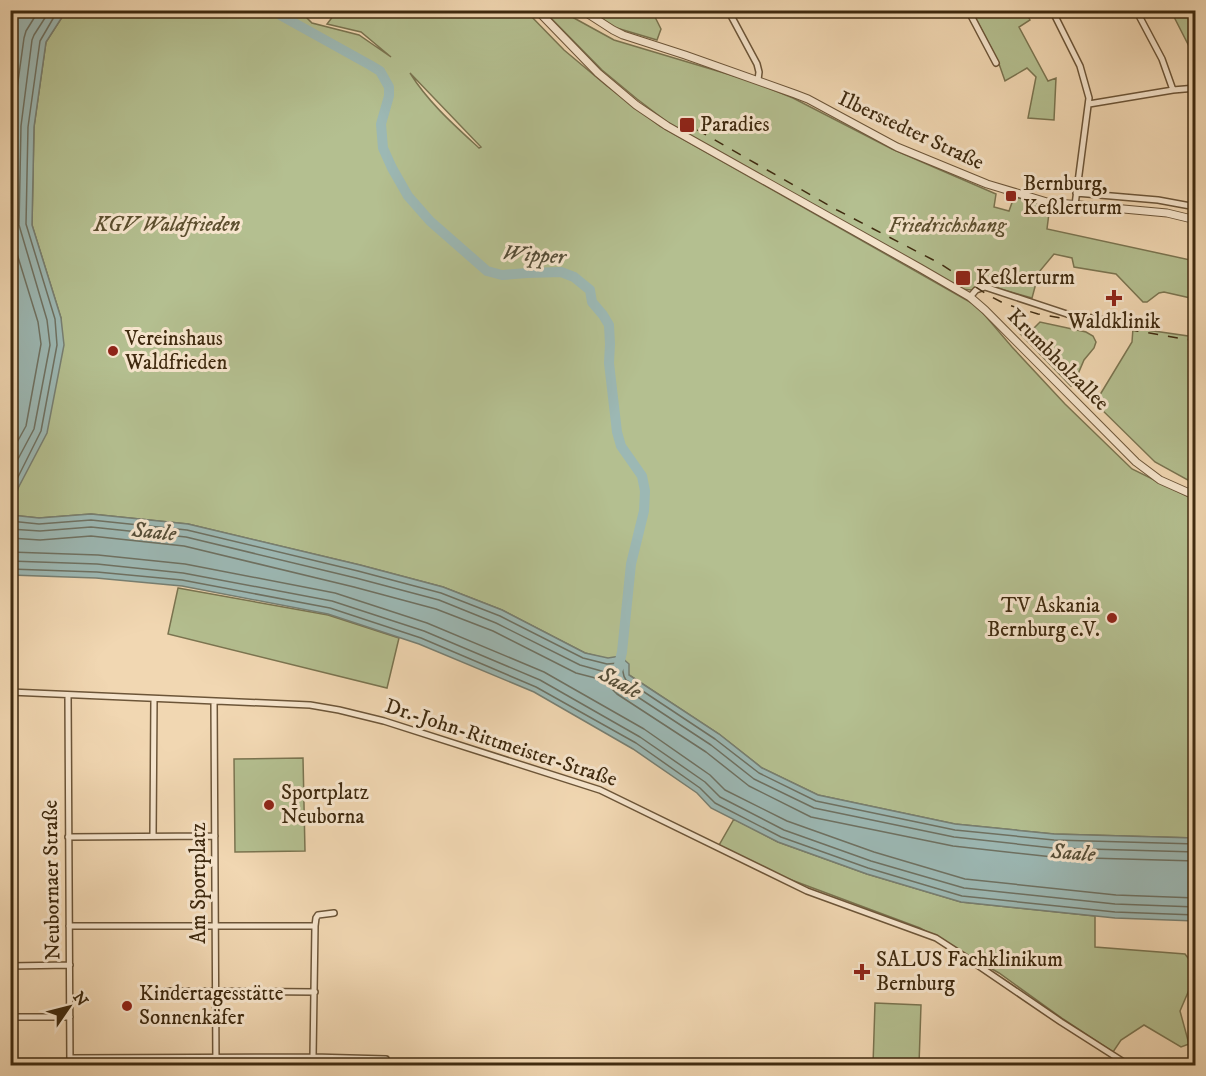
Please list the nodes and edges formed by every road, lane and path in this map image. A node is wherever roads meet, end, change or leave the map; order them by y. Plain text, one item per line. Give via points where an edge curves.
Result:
1 (537, 10) edge
2 (582, 10) edge
3 (728, 10) edge
4 (968, 10) edge
5 (1052, 10) edge
6 (1136, 10) edge
7 (996, 63) dead end
8 (758, 80) junction
9 (1196, 88) edge
10 (1173, 90) junction
11 (1089, 104) junction
12 (1076, 193) junction
13 (1075, 205) junction
14 (1196, 207) edge
15 (1196, 220) edge
16 (970, 297) junction
17 (1124, 323) dead end
18 (1196, 496) edge
19 (10, 692) edge
20 (68, 695) junction
21 (154, 699) junction
22 (214, 701) junction
23 (153, 836) junction
24 (215, 836) junction
25 (69, 837) junction
26 (334, 914) dead end
27 (216, 925) junction
28 (69, 926) junction
29 (315, 926) junction
30 (70, 965) junction
31 (10, 966) edge
32 (166, 991) dead end
33 (216, 991) junction
34 (315, 992) junction
35 (10, 1017) edge
36 (70, 1017) junction
37 (1196, 1054) edge
38 (216, 1057) junction
39 (291, 1057) junction
40 (313, 1057) junction
41 (70, 1058) junction
42 (386, 1059) dead end
43 (370, 1062) edge
44 (70, 1065) edge
45 (216, 1065) edge
46 (291, 1065) edge
47 (1130, 1065) edge
48 (1189, 1065) edge

1 - 16 street, Krumbholzallee via 590,66 667,126
2 - 8 street, Ilberstedter Straße via 623,35
3 - 8 street via 757,64
4 - 7 street
5 - 11 street via 1080,66
6 - 10 street via 1162,59
8 - 13 street, Ilberstedter Straße via 808,99 897,147 974,180 1047,202
9 - 10 street
10 - 11 street
11 - 12 street
12 - 13 street
12 - 14 street
13 - 15 street, Ilberstedter Straße via 1167,213
16 - 17 street via 982,287 989,288 1066,314
16 - 18 street, Krumbholzallee via 1136,462 1160,480
19 - 20 street, Dr.-John-Rittmeister-Straße
20 - 21 street, Dr.-John-Rittmeister-Straße
20 - 25 street, Neubornaer Straße
21 - 22 street, Dr.-John-Rittmeister-Straße
21 - 23 street
22 - 24 street, Am Sportplatz
22 - 47 street, Dr.-John-Rittmeister-Straße via 310,705 354,713 600,790 801,888 936,938
23 - 24 street
23 - 25 street
24 - 27 street, Am Sportplatz
25 - 28 street, Neubornaer Straße
26 - 29 street via 318,915
27 - 28 street
27 - 29 street
27 - 33 street, Am Sportplatz
28 - 30 street, Neubornaer Straße
29 - 34 street
30 - 31 street
30 - 36 street, Neubornaer Straße
32 - 33 street
33 - 34 street
33 - 38 street, Am Sportplatz
34 - 40 street
35 - 36 street
36 - 41 street, Neubornaer Straße
37 - 48 street
38 - 39 street
38 - 41 street
38 - 45 street, Am Sportplatz
39 - 40 street
39 - 46 street
40 - 43 street
41 - 44 street, Neubornaer Straße
42 - 43 street

